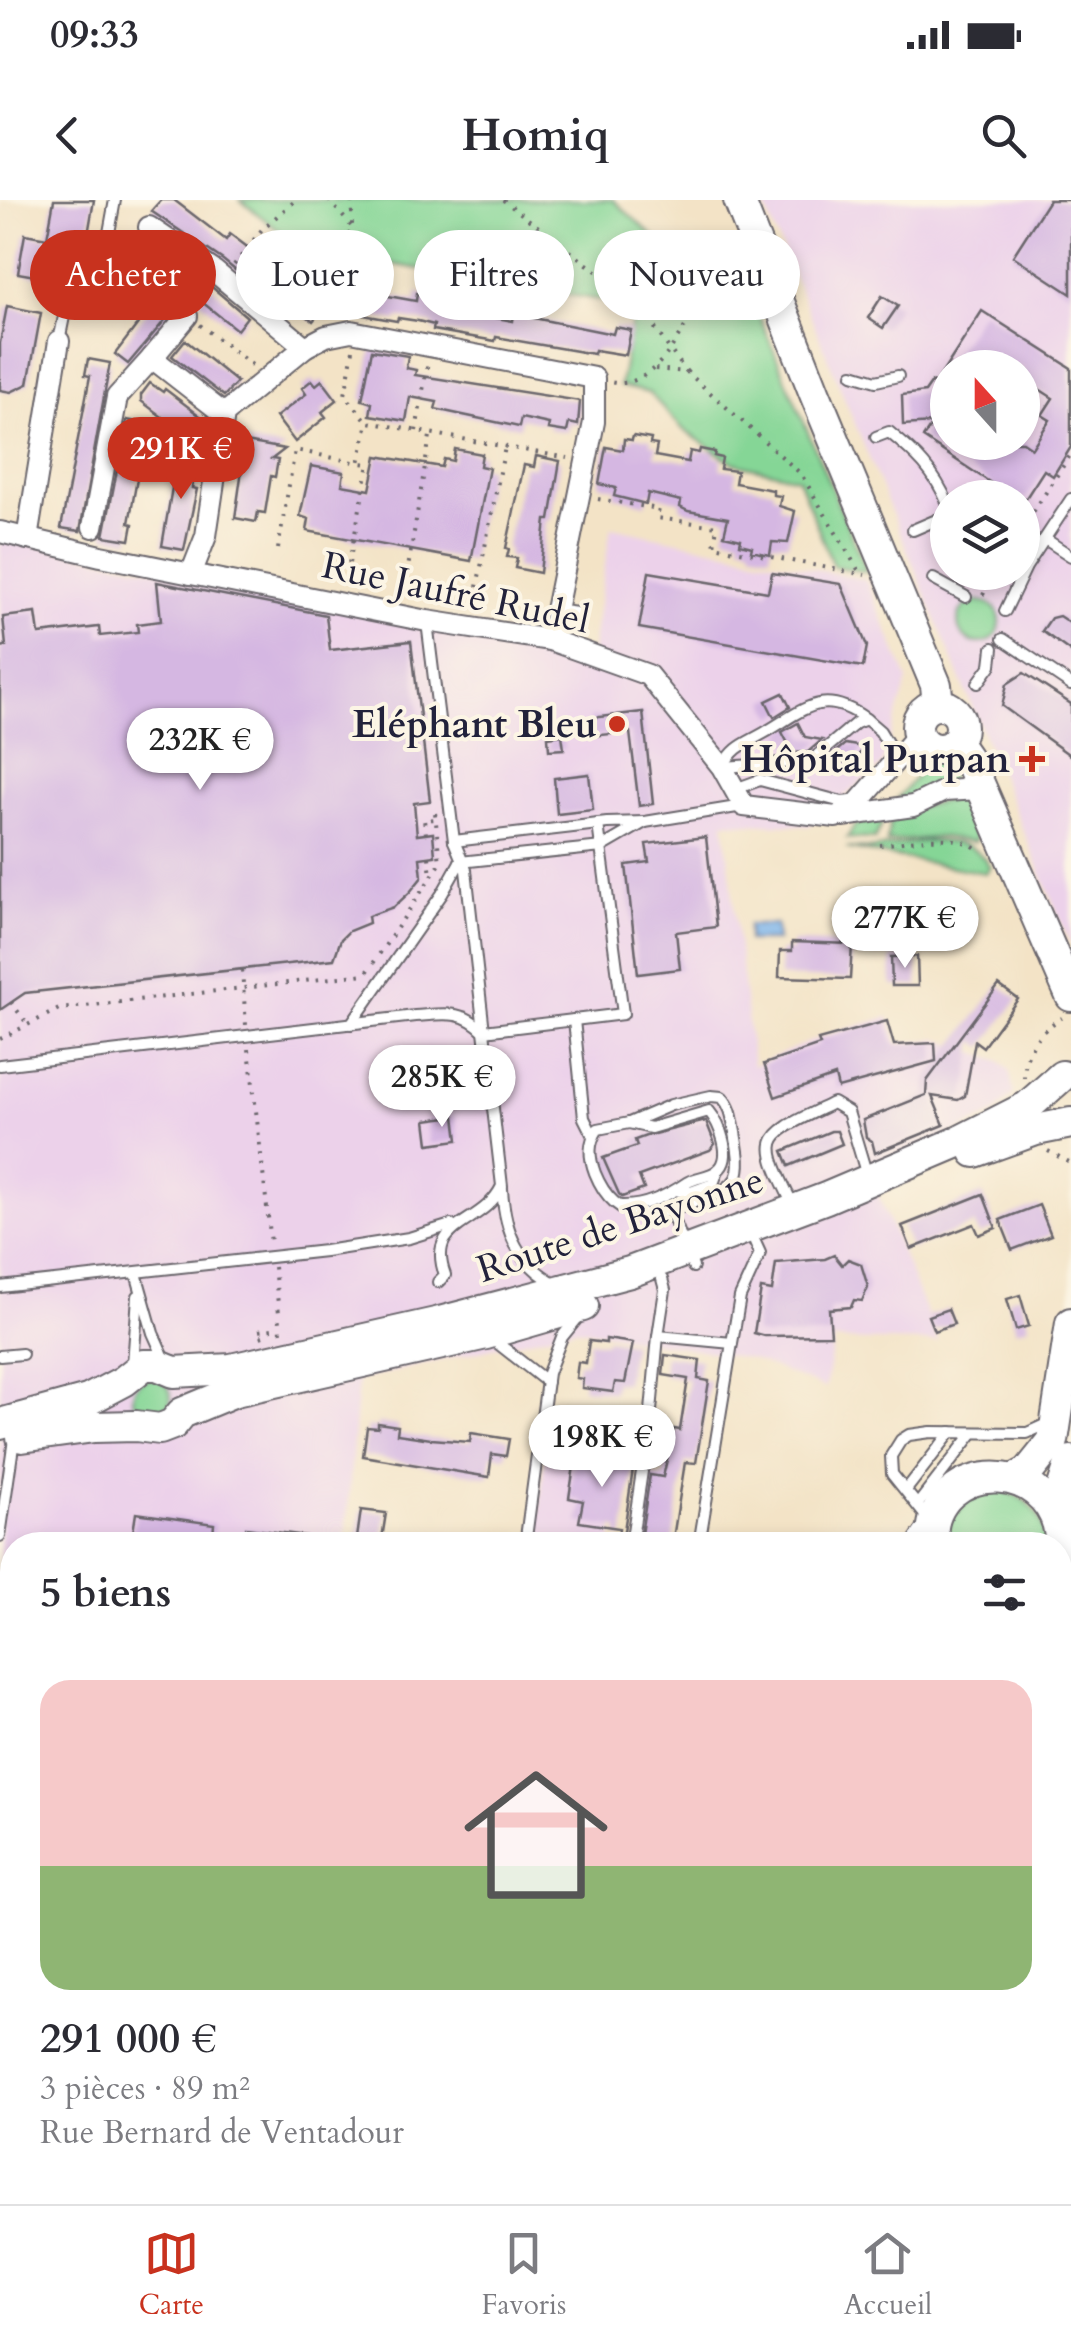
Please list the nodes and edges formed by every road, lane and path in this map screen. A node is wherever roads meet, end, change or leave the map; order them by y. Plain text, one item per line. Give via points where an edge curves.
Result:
1 (115, 200) edge
2 (296, 200) edge
3 (330, 200) edge
4 (352, 200) edge
5 (503, 200) edge
6 (739, 200) edge
7 (149, 226) dead end
8 (352, 227) junction
9 (223, 279) junction
10 (184, 320) edge
11 (192, 320) edge
12 (689, 320) edge
13 (356, 333) junction
14 (326, 336) junction
15 (60, 341) joint
16 (305, 346) junction
17 (430, 346) junction
18 (670, 350) junction
19 (152, 358) junction
20 (655, 369) junction
21 (688, 372) junction
22 (854, 374) dead end
23 (898, 376) dead end
24 (268, 377) junction
25 (594, 378) junction
26 (224, 414) junction
27 (368, 422) junction
28 (416, 431) junction
29 (430, 434) junction
30 (876, 437) dead end
31 (504, 447) junction
32 (1071, 454) edge
33 (585, 461) junction
34 (359, 462) junction
35 (937, 480) edge
36 (580, 495) junction
37 (1071, 499) edge
38 (1040, 501) edge
39 (930, 523) edge
40 (93, 527) dead end
41 (913, 530) dead end
42 (0, 532) edge
43 (1044, 538) junction
44 (27, 539) junction
45 (278, 549) dead end
46 (1071, 556) edge
47 (349, 564) dead end
48 (190, 574) junction
49 (406, 574) dead end
50 (861, 574) junction
51 (874, 576) dead end
52 (477, 587) dead end
53 (953, 590) edge
54 (985, 590) edge
55 (983, 594) dead end
56 (966, 597) dead end
57 (1004, 611) dead end
58 (427, 621) junction
59 (1003, 639) dead end
60 (550, 640) junction
61 (993, 648) dead end
62 (978, 683) dead end
63 (1071, 685) edge
64 (938, 705) junction
65 (866, 719) junction
66 (918, 734) junction
67 (955, 742) junction
68 (898, 759) junction
69 (722, 767) junction
70 (980, 789) junction
71 (866, 794) junction
72 (739, 798) junction
73 (433, 800) dead end
74 (836, 817) junction
75 (436, 818) junction
76 (645, 822) junction
77 (598, 824) junction
78 (426, 834) dead end
79 (454, 842) junction
80 (880, 845) dead end
81 (602, 847) junction
82 (429, 857) dead end
83 (987, 858) dead end
84 (460, 862) junction
85 (432, 877) junction
86 (242, 970) dead end
87 (244, 989) junction
88 (11, 1002) dead end
89 (1064, 1008) edge
90 (574, 1020) junction
91 (351, 1024) junction
92 (28, 1025) junction
93 (484, 1031) junction
94 (14, 1032) junction
95 (248, 1037) junction
96 (0, 1039) edge
97 (16, 1042) dead end
98 (0, 1065) edge
99 (1066, 1066) edge
100 (1024, 1082) dead end
101 (1071, 1121) edge
102 (630, 1123) junction
103 (594, 1136) junction
104 (1041, 1144) dead end
105 (1071, 1163) edge
106 (868, 1180) junction
107 (502, 1186) junction
108 (616, 1206) junction
109 (796, 1210) junction
110 (671, 1212) junction
111 (471, 1219) junction
112 (755, 1242) junction
113 (273, 1257) junction
114 (690, 1259) junction
115 (137, 1279) junction
116 (662, 1280) junction
117 (438, 1282) dead end
118 (0, 1287) edge
119 (578, 1297) junction
120 (1071, 1323) edge
121 (486, 1334) junction
122 (658, 1336) junction
123 (732, 1343) junction
124 (280, 1345) dead end
125 (22, 1354) dead end
126 (0, 1356) edge
127 (171, 1370) junction
128 (128, 1376) junction
129 (547, 1382) junction
130 (182, 1414) junction
131 (1054, 1420) junction
132 (136, 1426) junction
133 (951, 1432) junction
134 (973, 1433) junction
135 (5, 1435) edge
136 (1071, 1461) edge
137 (1015, 1478) junction
138 (910, 1485) junction
139 (1055, 1511) junction
140 (927, 1528) edge
141 (0, 1532) edge
142 (526, 1532) edge
143 (633, 1532) edge
144 (701, 1532) edge
145 (1062, 1532) edge

1 - 15 lane via 98,288 83,285 69,292
2 - 9 path via 263,228
3 - 8 path
4 - 8 path
5 - 18 path via 637,302
6 - 64 street via 936,685
7 - 9 street
8 - 14 path
9 - 16 street
10 - 19 street
11 - 24 path
12 - 18 path
13 - 14 street
13 - 17 street
13 - 27 path via 346,395
14 - 16 street
15 - 44 street
16 - 24 street
17 - 25 street
17 - 28 path
18 - 20 path
18 - 21 path
19 - 26 street
19 - 40 street via 117,397
20 - 21 path
20 - 25 path via 622,385
21 - 50 path via 801,474
22 - 23 lane via 876,381
24 - 26 street
25 - 33 street
26 - 48 street via 206,536
27 - 28 path
27 - 34 path
28 - 29 path
29 - 31 path
29 - 49 path
30 - 35 lane via 889,432
31 - 33 path
31 - 52 path
32 - 38 path
33 - 36 street
34 - 45 path via 295,450
34 - 47 path via 369,464
36 - 50 path via 659,509 657,518 717,526 714,546
36 - 60 street via 566,612
37 - 43 lane
39 - 41 lane
42 - 44 street, Rue Jaufré Rudel
43 - 46 lane
43 - 57 lane
44 - 48 street, Rue Jaufré Rudel
48 - 58 street, Rue Jaufré Rudel
50 - 51 path
53 - 56 lane
54 - 55 path
58 - 60 street, Rue Jaufré Rudel
58 - 79 lane
59 - 63 lane
60 - 69 street, Rue Jaufré Rudel via 648,675
61 - 62 lane
64 - 66 street via 923,712
64 - 67 street via 959,717
65 - 68 lane
65 - 69 lane via 811,761
65 - 69 lane via 842,705 806,706 734,748
66 - 67 street via 932,748
66 - 68 street
67 - 70 street
68 - 71 street
69 - 72 street, Rue Jaufré Rudel
70 - 74 street via 944,790 913,806
70 - 89 street
71 - 72 lane via 842,802 760,780
71 - 74 street
72 - 74 street
72 - 76 lane
73 - 75 path
75 - 78 path via 424,820
75 - 85 path via 440,864
76 - 77 lane
76 - 81 lane
77 - 79 lane
77 - 81 lane
79 - 84 lane
80 - 83 path via 946,839 974,845
81 - 84 lane
81 - 90 lane via 623,1014
82 - 85 path
84 - 91 lane
84 - 93 lane
85 - 87 path via 366,974
86 - 87 path
87 - 92 path via 59,1010
87 - 95 path
88 - 92 path
89 - 100 path via 1034,1042
90 - 93 lane
90 - 103 lane via 584,1118
91 - 93 lane via 456,1012
91 - 95 lane
92 - 94 path
93 - 107 lane
94 - 96 path
94 - 97 path
95 - 98 lane
95 - 113 path
99 - 101 street via 1061,1092
99 - 106 street, Route de Bayonne via 1020,1112
101 - 112 street, Route de Bayonne via 964,1156
102 - 103 lane via 598,1129
102 - 108 lane via 652,1128 709,1111 723,1162 713,1184
102 - 110 lane via 711,1096 730,1106 737,1176 726,1189
103 - 108 lane via 592,1166
104 - 105 path
106 - 109 street, Route de Bayonne
106 - 109 lane via 848,1112 833,1103 779,1130 770,1146
107 - 111 lane
107 - 119 lane via 511,1236 523,1259
108 - 110 lane via 632,1214
109 - 114 street, Route de Bayonne
110 - 114 lane
111 - 113 lane via 385,1242
111 - 117 lane via 442,1242 445,1276
112 - 114 street, Route de Bayonne
112 - 123 lane via 760,1253 740,1297
113 - 115 lane
113 - 124 path via 279,1328 258,1331 260,1337 277,1333
114 - 116 street, Route de Bayonne
114 - 119 street, Route de Bayonne
115 - 118 lane
115 - 127 lane
115 - 128 lane
116 - 119 street, Route de Bayonne
116 - 122 lane
119 - 121 street, Route de Bayonne
119 - 127 street, Route de Bayonne via 243,1366
119 - 129 lane
120 - 131 street
121 - 129 lane
121 - 130 street, Route de Bayonne via 235,1391
122 - 123 lane
122 - 143 lane
123 - 144 lane
125 - 126 lane
127 - 128 street, Route de Bayonne via 144,1365
127 - 130 street via 185,1391
128 - 132 street via 120,1401
128 - 135 street, Route de Bayonne
129 - 142 lane
130 - 132 street, Route de Bayonne via 160,1430
131 - 134 lane via 1027,1433
131 - 137 street via 1052,1440 1028,1472
132 - 135 street, Route de Bayonne
133 - 134 lane
133 - 138 lane
133 - 138 lane via 902,1440 890,1461 892,1474
134 - 140 lane via 929,1490
135 - 141 lane
136 - 139 street
137 - 139 street
137 - 140 street via 964,1485
138 - 140 lane
139 - 145 street

